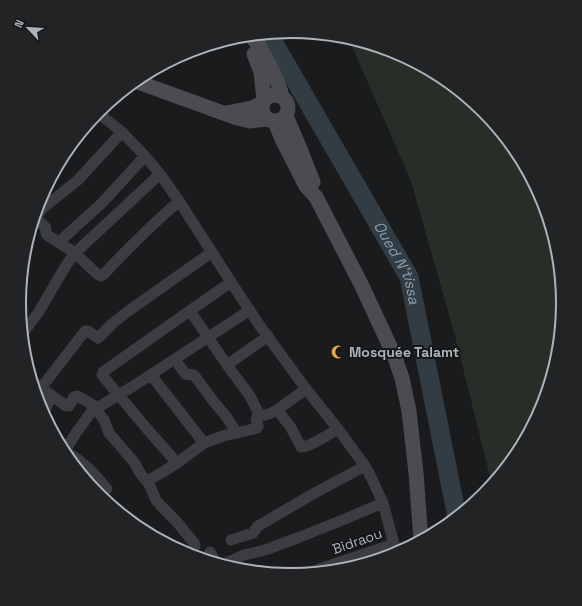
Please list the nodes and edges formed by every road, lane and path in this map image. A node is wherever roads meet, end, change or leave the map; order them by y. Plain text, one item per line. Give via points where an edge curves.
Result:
1 (254, 40) edge
2 (247, 42) edge
3 (143, 84) edge
4 (282, 97) junction
5 (264, 102) junction
6 (224, 113) junction
7 (103, 117) edge
8 (276, 119) junction
9 (122, 132) junction
10 (145, 156) junction
11 (160, 174) junction
12 (179, 201) junction
13 (46, 203) edge
14 (39, 221) edge
15 (59, 242) junction
16 (212, 252) junction
17 (75, 253) junction
18 (231, 282) junction
19 (250, 310) junction
20 (190, 311) junction
21 (27, 327) edge
22 (268, 336) junction
23 (209, 338) junction
24 (175, 359) junction
25 (227, 365) junction
26 (151, 375) junction
27 (41, 388) joint
28 (306, 389) junction
29 (119, 395) junction
30 (52, 396) junction
31 (47, 406) edge
32 (95, 408) junction
33 (277, 410) junction
34 (260, 416) junction
35 (338, 429) junction
36 (237, 433) junction
37 (204, 443) junction
38 (68, 445) edge
39 (77, 459) edge
40 (178, 463) junction
41 (365, 466) junction
42 (147, 481) junction
43 (107, 489) dead end
44 (383, 503) junction
45 (421, 533) edge
46 (231, 540) dead end
47 (394, 547) edge
48 (192, 549) edge
49 (210, 552) dead end
50 (212, 556) edge
51 (230, 561) edge

1 - 4 main road
2 - 5 main road via 261,72
3 - 6 main road
4 - 5 main road via 272,95
4 - 8 main road via 288,108
5 - 6 main road via 252,108
5 - 8 main road via 262,112
6 - 8 main road via 250,121
7 - 9 street
8 - 45 main road via 282,139 306,186 316,196 394,355 409,411
9 - 10 street
9 - 13 street via 78,180
10 - 11 street
10 - 15 street via 102,203
11 - 12 street
11 - 17 street
12 - 16 street
12 - 17 street via 102,275 97,274
14 - 15 street via 46,228 46,233
15 - 17 street
16 - 18 street
16 - 27 street via 127,312 98,338 84,331
17 - 21 street
18 - 19 street
18 - 20 street
19 - 22 street
19 - 23 street
20 - 23 street
20 - 29 street via 102,373
22 - 25 street
22 - 28 street
23 - 24 street
23 - 25 street
24 - 26 street
24 - 36 street via 185,374 194,375
25 - 34 street via 250,396
26 - 29 street
26 - 37 street
27 - 30 street
28 - 33 street
28 - 35 street
29 - 32 street
29 - 40 street
30 - 31 street
30 - 32 street via 67,406 74,397 79,396
32 - 38 street
32 - 42 street via 109,433
33 - 34 street
33 - 35 street via 290,426 301,447
34 - 36 street via 256,418 257,427
35 - 41 street
36 - 37 street
37 - 40 street
39 - 43 street via 90,468
40 - 42 street
41 - 44 street
41 - 46 street via 258,526 253,533
42 - 48 street via 161,506 194,543
44 - 47 street
44 - 51 street via 345,520
49 - 50 street

